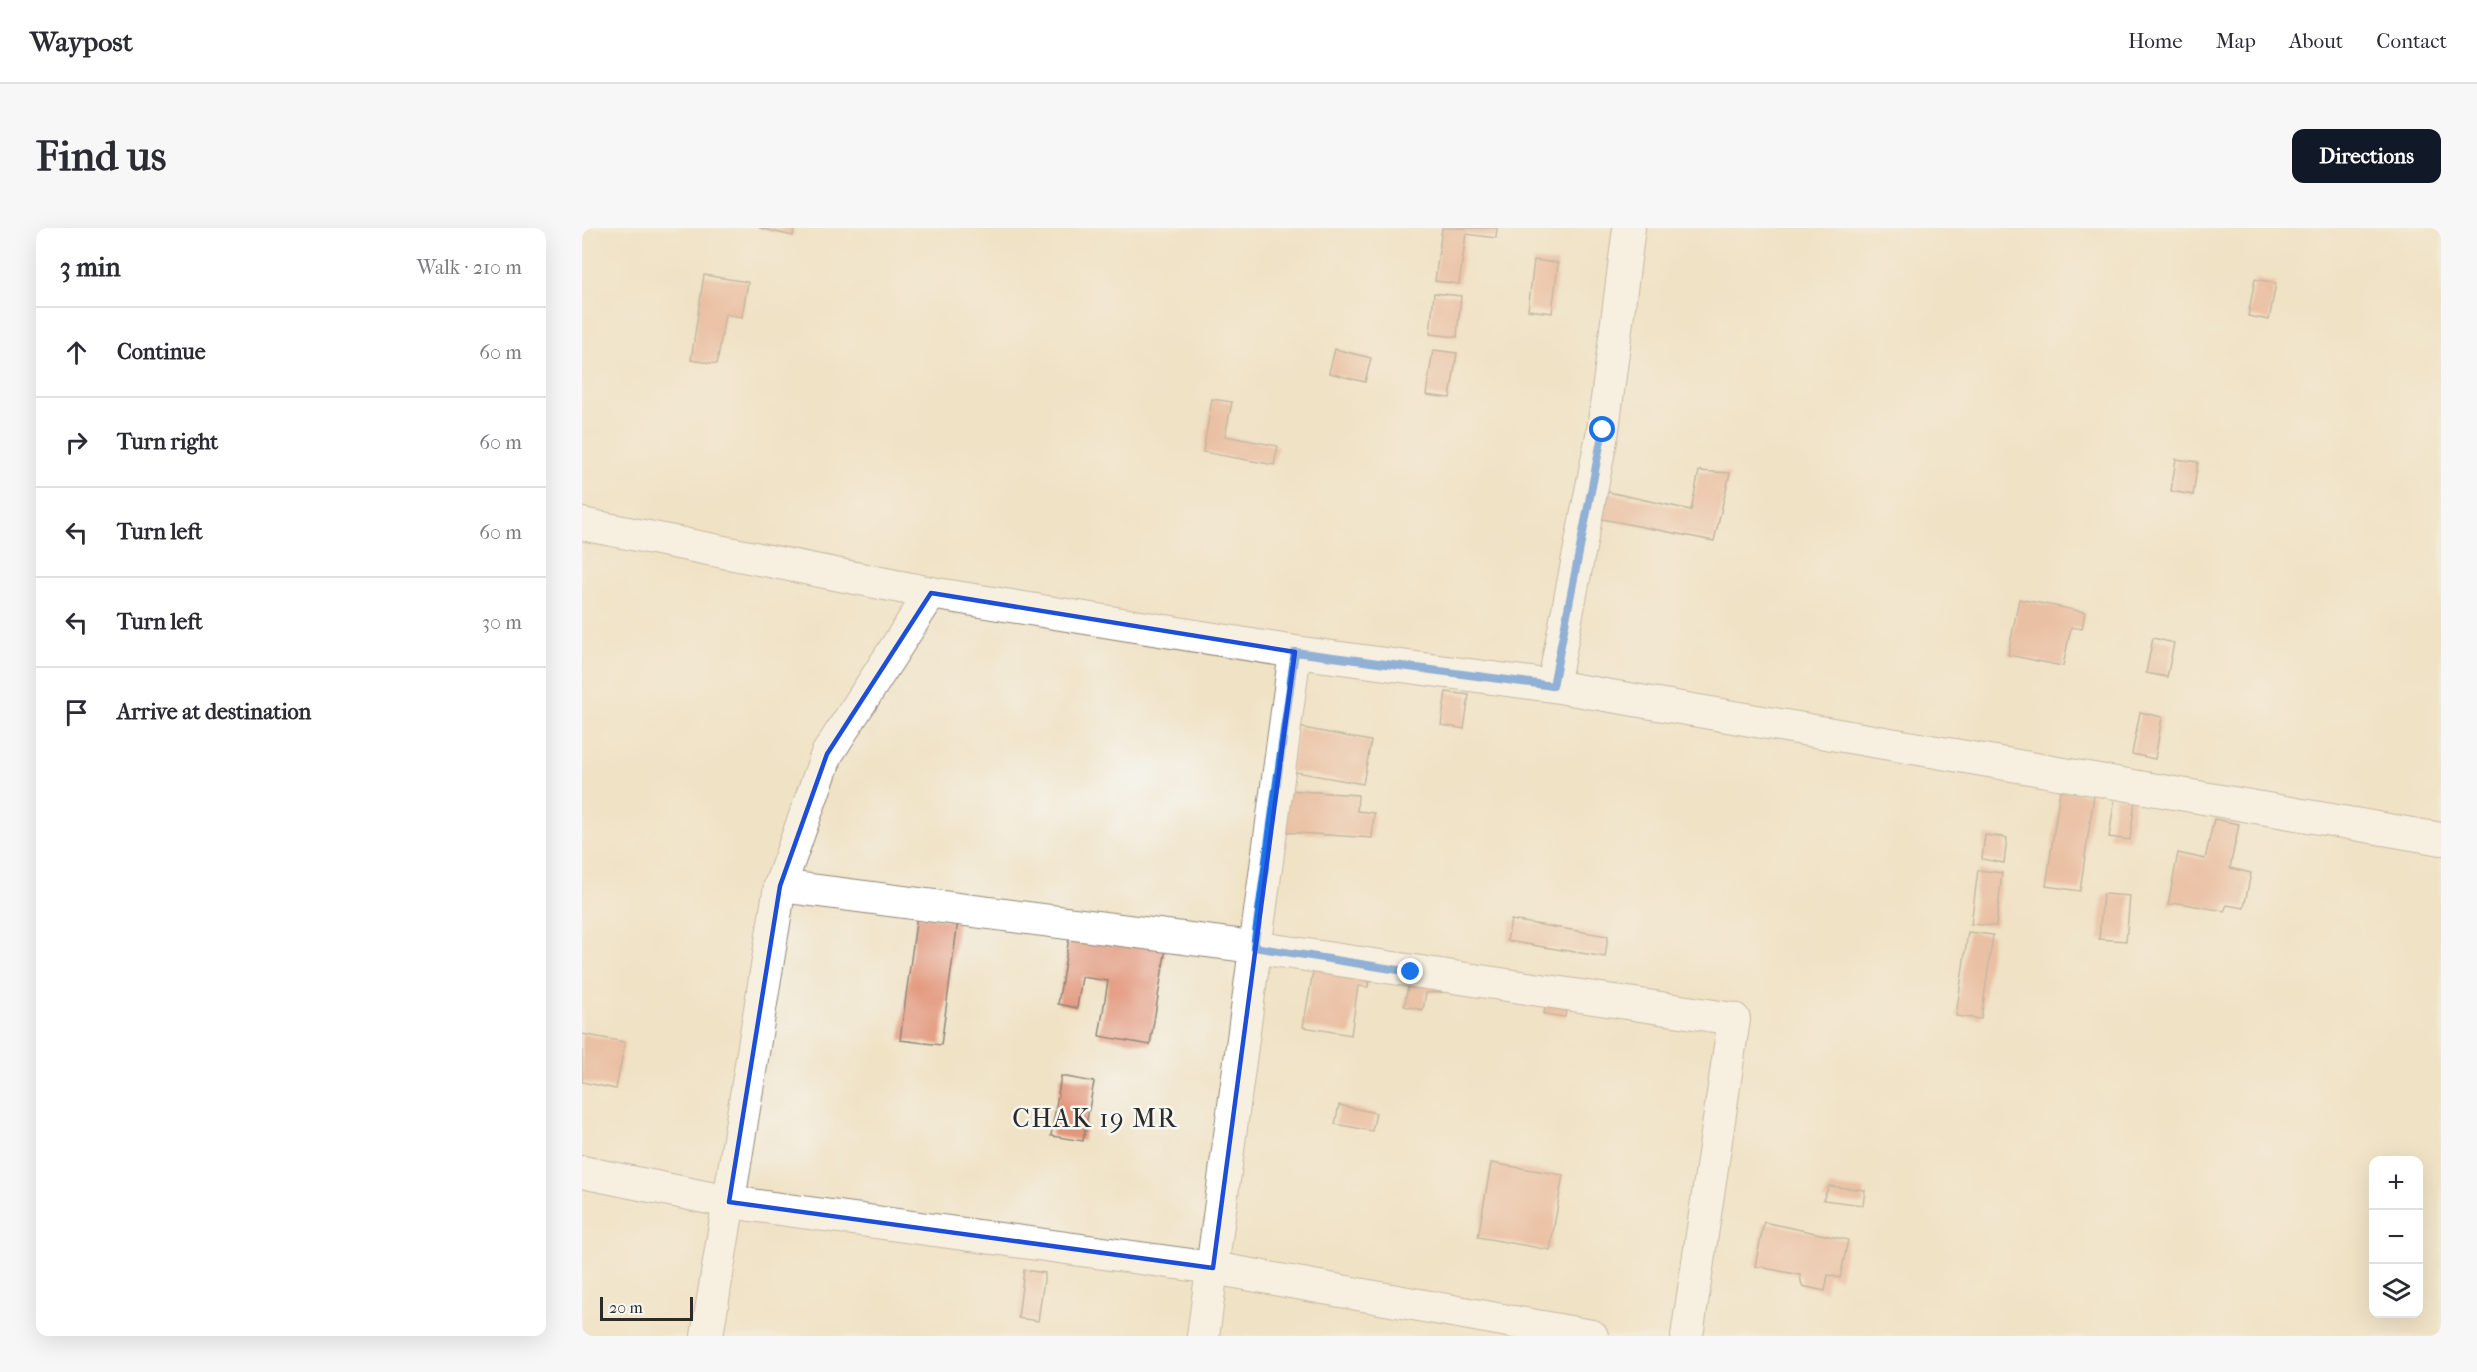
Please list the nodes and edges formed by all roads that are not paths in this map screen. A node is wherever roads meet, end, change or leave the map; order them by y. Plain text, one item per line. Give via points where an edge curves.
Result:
1 (1629, 228) edge
2 (582, 525) edge
3 (931, 593) junction
4 (1295, 652) junction
5 (1553, 686) junction
6 (2441, 839) edge
7 (780, 886) junction
8 (1254, 947) junction
9 (582, 1172) edge
10 (729, 1202) junction
11 (1213, 1268) junction
12 (707, 1336) edge
13 (1203, 1336) edge
14 (1592, 1336) edge
15 (1687, 1336) edge

1 - 5 street via 1603,430
2 - 3 street
3 - 4 street
3 - 7 street via 827,754
4 - 5 street
4 - 8 street
5 - 6 street
7 - 8 street
7 - 10 street
8 - 11 street
8 - 15 street via 1734,1019
9 - 10 street
10 - 11 street
10 - 12 street
11 - 13 street
11 - 14 street

